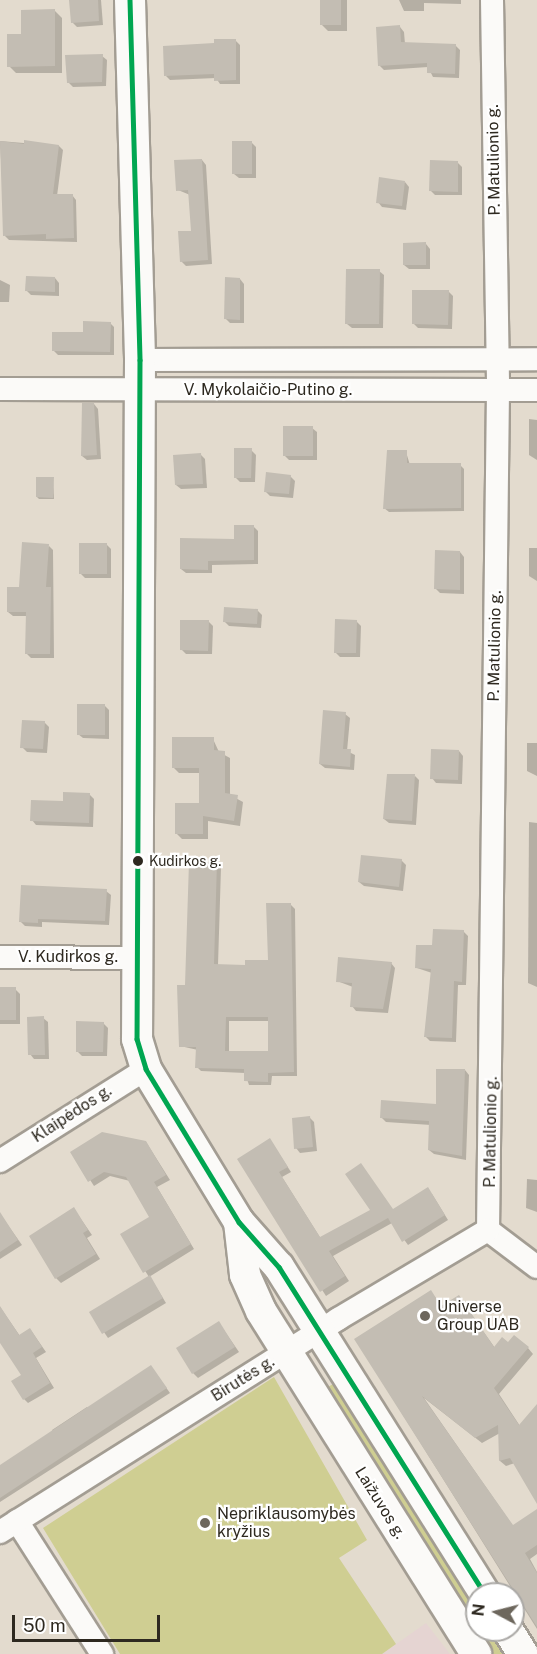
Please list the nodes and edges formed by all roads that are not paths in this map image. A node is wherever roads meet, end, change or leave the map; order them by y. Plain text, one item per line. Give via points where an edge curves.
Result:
1 (130, 0) edge
2 (492, 0) edge
3 (497, 359) junction
4 (537, 359) edge
5 (140, 360) junction
6 (0, 389) edge
7 (140, 390) junction
8 (498, 390) junction
9 (537, 390) edge
10 (0, 957) edge
11 (136, 958) junction
12 (146, 1069) junction
13 (0, 1161) edge
14 (238, 1222) junction
15 (488, 1230) junction
16 (537, 1267) edge
17 (319, 1331) junction
18 (285, 1353) junction
19 (9, 1527) edge
20 (477, 1582) edge
21 (102, 1654) edge
22 (476, 1654) edge

1 - 5 main road
2 - 3 street, P. Matulionio g.
3 - 4 street, V. Mykolaičio-Putino g.
3 - 5 street, V. Mykolaičio-Putino g.
3 - 8 street, P. Matulionio g.
5 - 7 main road
6 - 7 street, V. Mykolaičio-Putino g.
7 - 8 street, V. Mykolaičio-Putino g.
7 - 11 main road
8 - 9 street, V. Mykolaičio-Putino g.
8 - 15 street, P. Matulionio g.
10 - 11 street, V. Kudirkos g.
11 - 12 main road via 137,1039
12 - 13 street, Klaipėdos g.
12 - 14 main road
14 - 17 main road via 279,1267
14 - 18 main road, Laižuvos g. via 245,1275
15 - 16 street
15 - 17 street, Birutės g.
17 - 18 street, Birutės g.
17 - 20 main road
18 - 19 street, Birutės g.
18 - 22 main road, Laižuvos g.
19 - 21 street

